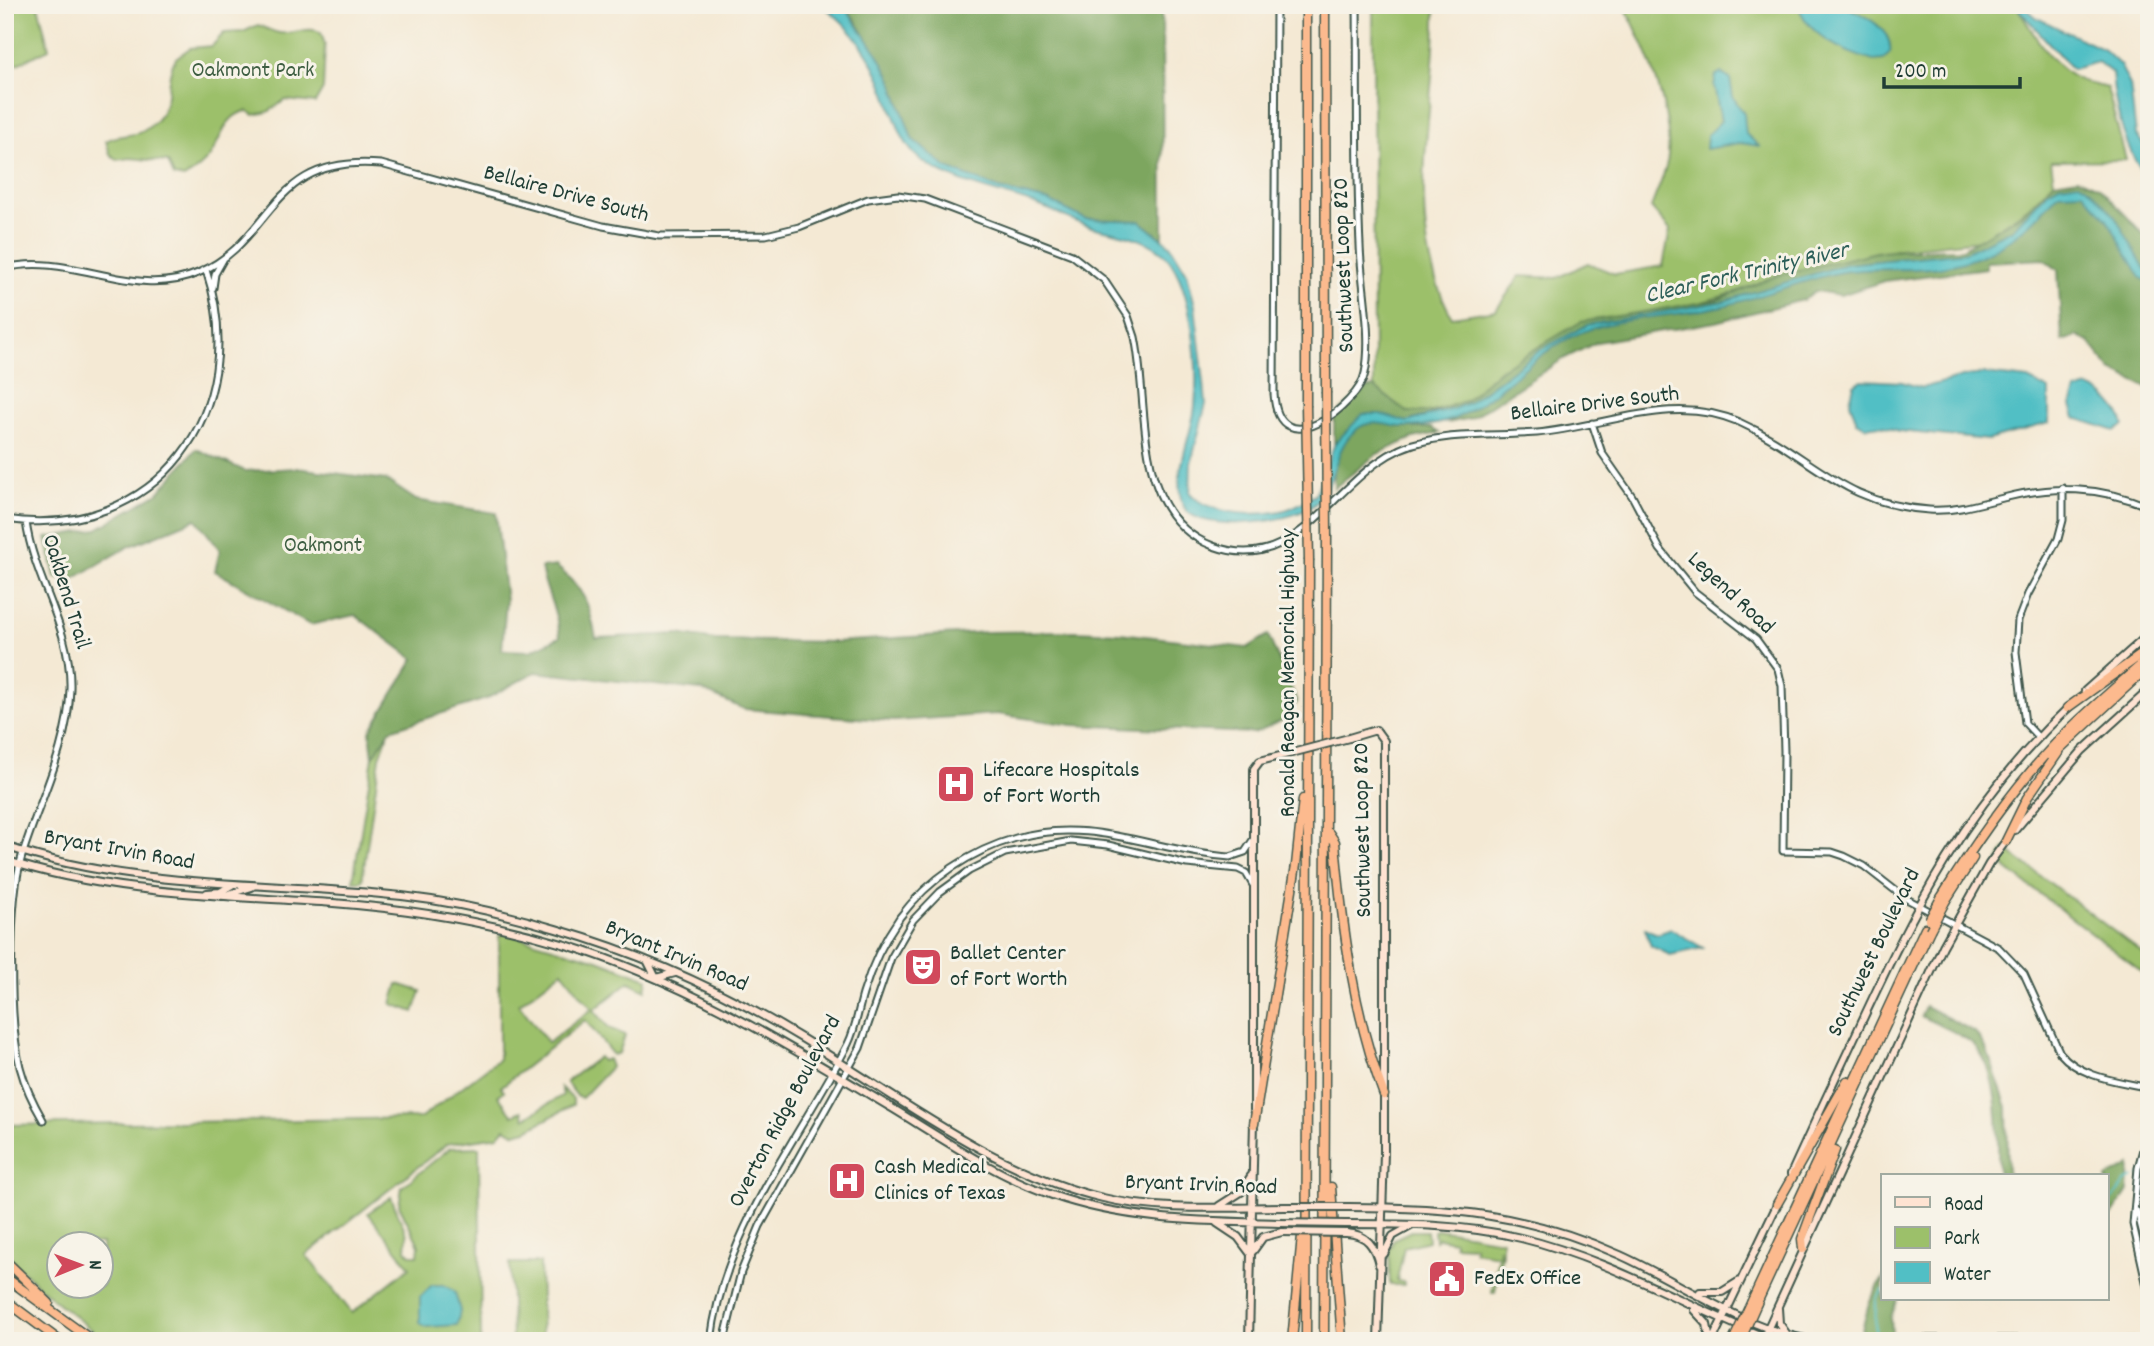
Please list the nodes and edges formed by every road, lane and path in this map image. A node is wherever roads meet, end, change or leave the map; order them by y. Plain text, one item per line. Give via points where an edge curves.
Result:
1 (1276, 5) edge
2 (1306, 5) edge
3 (1325, 5) edge
4 (1357, 5) edge
5 (225, 255) junction
6 (5, 268) edge
7 (206, 270) junction
8 (213, 291) junction
9 (1592, 423) junction
10 (2063, 488) junction
11 (2149, 507) edge
12 (5, 519) edge
13 (26, 522) junction
14 (2149, 634) edge
15 (2149, 649) edge
16 (2149, 658) edge
17 (2149, 666) edge
18 (2149, 690) edge
19 (2067, 708) junction
20 (2038, 737) junction
21 (2059, 749) junction
22 (1307, 765) junction
23 (1328, 832) junction
24 (1121, 835) junction
25 (1253, 840) junction
26 (2006, 841) junction
27 (1001, 843) junction
28 (5, 846) edge
29 (1116, 846) junction
30 (23, 852) junction
31 (1005, 853) junction
32 (5, 860) edge
33 (19, 864) junction
34 (120, 874) junction
35 (232, 885) junction
36 (1252, 885) junction
37 (253, 886) junction
38 (118, 887) junction
39 (199, 896) junction
40 (221, 897) junction
41 (1944, 899) junction
42 (1917, 905) junction
43 (1955, 924) junction
44 (1928, 929) junction
45 (613, 947) junction
46 (593, 954) junction
47 (647, 960) junction
48 (621, 964) junction
49 (872, 969) junction
50 (677, 973) junction
51 (884, 973) junction
52 (656, 978) junction
53 (755, 1011) junction
54 (749, 1023) junction
55 (1327, 1047) junction
56 (838, 1062) junction
57 (848, 1068) junction
58 (1858, 1069) junction
59 (831, 1073) junction
60 (842, 1079) junction
61 (2149, 1088) edge
62 (1384, 1096) junction
63 (1846, 1115) junction
64 (43, 1120) dead end
65 (1254, 1124) junction
66 (2149, 1127) edge
67 (1254, 1164) junction
68 (775, 1171) junction
69 (786, 1177) junction
70 (1777, 1204) junction
71 (1308, 1205) junction
72 (1218, 1206) junction
73 (1253, 1207) junction
74 (1384, 1207) junction
75 (2136, 1208) junction
76 (1216, 1222) junction
77 (1252, 1222) junction
78 (1383, 1224) junction
79 (1417, 1224) junction
80 (1802, 1250) junction
81 (1251, 1256) junction
82 (2149, 1258) edge
83 (1382, 1259) junction
84 (5, 1260) edge
85 (729, 1266) junction
86 (741, 1272) junction
87 (1745, 1272) junction
88 (5, 1277) edge
89 (1381, 1278) junction
90 (1695, 1291) junction
91 (2149, 1295) edge
92 (1779, 1301) junction
93 (5, 1302) edge
94 (1755, 1302) junction
95 (1687, 1304) junction
96 (1728, 1309) junction
97 (1723, 1319) junction
98 (66, 1321) junction
99 (1768, 1327) junction
100 (1788, 1334) junction
101 (1763, 1339) edge
102 (1736, 1340) edge
103 (1861, 1340) edge
104 (1883, 1340) edge
105 (1976, 1340) edge
106 (2149, 1340) edge
107 (60, 1341) edge
108 (93, 1341) edge
109 (711, 1341) edge
110 (724, 1341) edge
111 (1249, 1341) edge
112 (1292, 1341) edge
113 (1306, 1341) edge
114 (1324, 1341) edge
115 (1342, 1341) edge
116 (1378, 1341) edge
117 (1711, 1341) edge
118 (1774, 1341) edge

1 - 4 street, Southwest Loop 820 via 1275,408 1282,420 1297,429 1311,428 1331,414 1365,377
2 - 22 highway, Ronald Reagan Memorial Highway, bridge
3 - 23 highway, Ronald Reagan Memorial Highway, bridge
5 - 7 street, Bellaire Drive South
5 - 8 street
5 - 9 street, Bellaire Drive South via 293,185 326,168 349,163 381,164 603,226 659,236 781,233 868,199 915,197 1060,249 1104,280 1128,316 1135,337 1159,497 1175,521 1205,542 1240,552 1282,543 1299,534 1374,462 1404,446 1479,433 1538,433
6 - 7 street, Bellaire Drive South via 50,263 153,284
7 - 8 street
8 - 13 street via 219,327 216,375 196,434 178,460 124,505 76,519
9 - 10 street, Bellaire Drive South via 1685,410 1736,420 1848,490 1897,506 1941,510
9 - 42 street, Legend Road via 1602,453 1660,549 1691,588 1756,639 1778,669 1784,751 1783,851 1844,856
10 - 11 street, Bellaire Drive South via 2100,491
10 - 20 street via 2058,539 2018,620 2016,652 2025,723
12 - 13 street
13 - 30 street, Oakbend Trail via 36,568 63,631 70,686 63,741
14 - 19 main road, Southwest Boulevard
15 - 19 highway
16 - 41 highway, Southwest Boulevard via 2038,763 1998,812
17 - 21 highway, Southwest Boulevard
18 - 26 main road via 2082,751
19 - 20 main road, Southwest Boulevard
20 - 42 main road, Southwest Boulevard via 1976,812
21 - 26 highway
21 - 41 highway, Southwest Boulevard via 1999,820
22 - 65 highway via 1296,865
22 - 71 highway, Ronald Reagan Memorial Highway
23 - 55 highway, Ronald Reagan Memorial Highway
23 - 62 highway via 1335,842 1358,998
24 - 25 street, Overton Ridge Boulevard via 1230,857 1241,855
24 - 27 street, Overton Ridge Boulevard via 1063,829
24 - 29 street
25 - 36 main road, Southwest Loop 820
25 - 62 main road, Southwest Loop 820, bridge via 1255,765 1376,730 1384,741
26 - 43 main road
27 - 31 street
27 - 49 street, Overton Ridge Boulevard via 966,858 923,891 892,929
28 - 30 main road, Bryant Irvin Road
29 - 31 street, Overton Ridge Boulevard via 1064,842
29 - 36 street, Overton Ridge Boulevard via 1187,864 1237,869 1246,873
30 - 33 street, Oakbend Trail
30 - 34 main road, Bryant Irvin Road
31 - 51 street, Overton Ridge Boulevard via 969,871 931,900 906,931
32 - 33 main road, Bryant Irvin Road
33 - 38 main road, Bryant Irvin Road
33 - 64 street, Oakbend Trail via 13,924 16,1034 20,1068
34 - 35 main road, Bryant Irvin Road
34 - 38 main road
35 - 37 main road, Bryant Irvin Road
35 - 39 main road
36 - 65 main road, Southwest Loop 820
37 - 40 main road
37 - 45 main road, Bryant Irvin Road via 421,899 520,919
38 - 39 main road, Bryant Irvin Road
39 - 40 main road, Bryant Irvin Road
40 - 46 main road, Bryant Irvin Road via 428,913 508,929
41 - 44 highway, Southwest Boulevard, bridge
42 - 43 street
42 - 70 main road, Southwest Boulevard
43 - 61 street via 1999,948 2018,966 2069,1064 2095,1076
43 - 80 main road
44 - 58 highway, Southwest Boulevard
44 - 63 highway, Southwest Boulevard
45 - 46 main road
45 - 47 main road, Bryant Irvin Road
45 - 48 main road
46 - 48 main road, Bryant Irvin Road
47 - 50 main road, Bryant Irvin Road
47 - 52 main road
48 - 52 main road, Bryant Irvin Road
49 - 51 street
49 - 56 street, Overton Ridge Boulevard via 853,1033
50 - 52 main road
50 - 53 main road, Bryant Irvin Road
51 - 57 street, Overton Ridge Boulevard via 870,1026
52 - 54 main road, Bryant Irvin Road
53 - 54 main road
53 - 56 main road, Bryant Irvin Road
54 - 59 main road, Bryant Irvin Road
55 - 114 highway, Ronald Reagan Memorial Highway
55 - 115 highway via 1332,1056 1331,1189
56 - 57 main road, Bryant Irvin Road
56 - 59 street, Overton Ridge Boulevard
57 - 60 street, Overton Ridge Boulevard
57 - 72 main road, Bryant Irvin Road via 933,1121 1055,1182 1122,1202
58 - 70 highway
58 - 94 highway, Southwest Boulevard
59 - 60 main road, Bryant Irvin Road
59 - 68 street, Overton Ridge Boulevard
60 - 69 street, Overton Ridge Boulevard
60 - 76 main road, Bryant Irvin Road via 985,1164 1044,1192 1118,1213
62 - 74 main road, Southwest Loop 820
63 - 80 highway
63 - 94 highway, Southwest Boulevard
65 - 67 main road, Southwest Loop 820
66 - 75 street via 2140,1157
67 - 72 main road via 1245,1188
67 - 73 main road, Southwest Loop 820
68 - 69 street
68 - 85 street, Overton Ridge Boulevard via 748,1218
69 - 86 street, Overton Ridge Boulevard
70 - 87 main road, Southwest Boulevard
71 - 112 highway
71 - 113 highway, Ronald Reagan Memorial Highway
72 - 73 main road, Bryant Irvin Road
73 - 74 main road, Bryant Irvin Road, bridge
73 - 77 main road, Southwest Loop 820
74 - 78 main road, Southwest Loop 820
74 - 90 main road, Bryant Irvin Road via 1442,1208 1526,1222 1611,1251
75 - 82 street
75 - 91 street via 2134,1235
76 - 77 main road, Bryant Irvin Road
76 - 81 main road via 1238,1237
77 - 78 main road, Bryant Irvin Road, bridge
77 - 81 main road, Southwest Loop 820
78 - 79 main road, Bryant Irvin Road
78 - 83 main road, Southwest Loop 820
79 - 83 main road via 1393,1236
79 - 95 main road, Bryant Irvin Road via 1532,1241 1587,1259
80 - 92 main road
81 - 89 main road, bridge via 1263,1237 1282,1232 1358,1234 1372,1244
81 - 111 main road, Southwest Loop 820
83 - 89 main road, Southwest Loop 820
84 - 98 highway
85 - 86 street
85 - 109 street, Overton Ridge Boulevard
86 - 110 street, Overton Ridge Boulevard
87 - 90 main road via 1727,1290
87 - 96 main road, Southwest Boulevard
88 - 98 highway
89 - 116 main road, Southwest Loop 820
90 - 96 main road, Bryant Irvin Road
92 - 99 main road
92 - 100 main road via 1779,1323
93 - 107 highway
94 - 102 highway, Southwest Boulevard, bridge
95 - 97 main road, Bryant Irvin Road
95 - 117 main road via 1706,1321
96 - 97 main road, Southwest Boulevard
96 - 99 main road, Bryant Irvin Road
97 - 101 main road, Bryant Irvin Road
97 - 117 main road, Southwest Boulevard
98 - 108 highway
99 - 100 main road, Bryant Irvin Road
99 - 101 main road
100 - 103 main road, Bryant Irvin Road via 1814,1340
101 - 118 main road, Bryant Irvin Road
103 - 104 main road, Bryant Irvin Road
104 - 105 main road, Bryant Irvin Road
105 - 106 main road, Bryant Irvin Road

